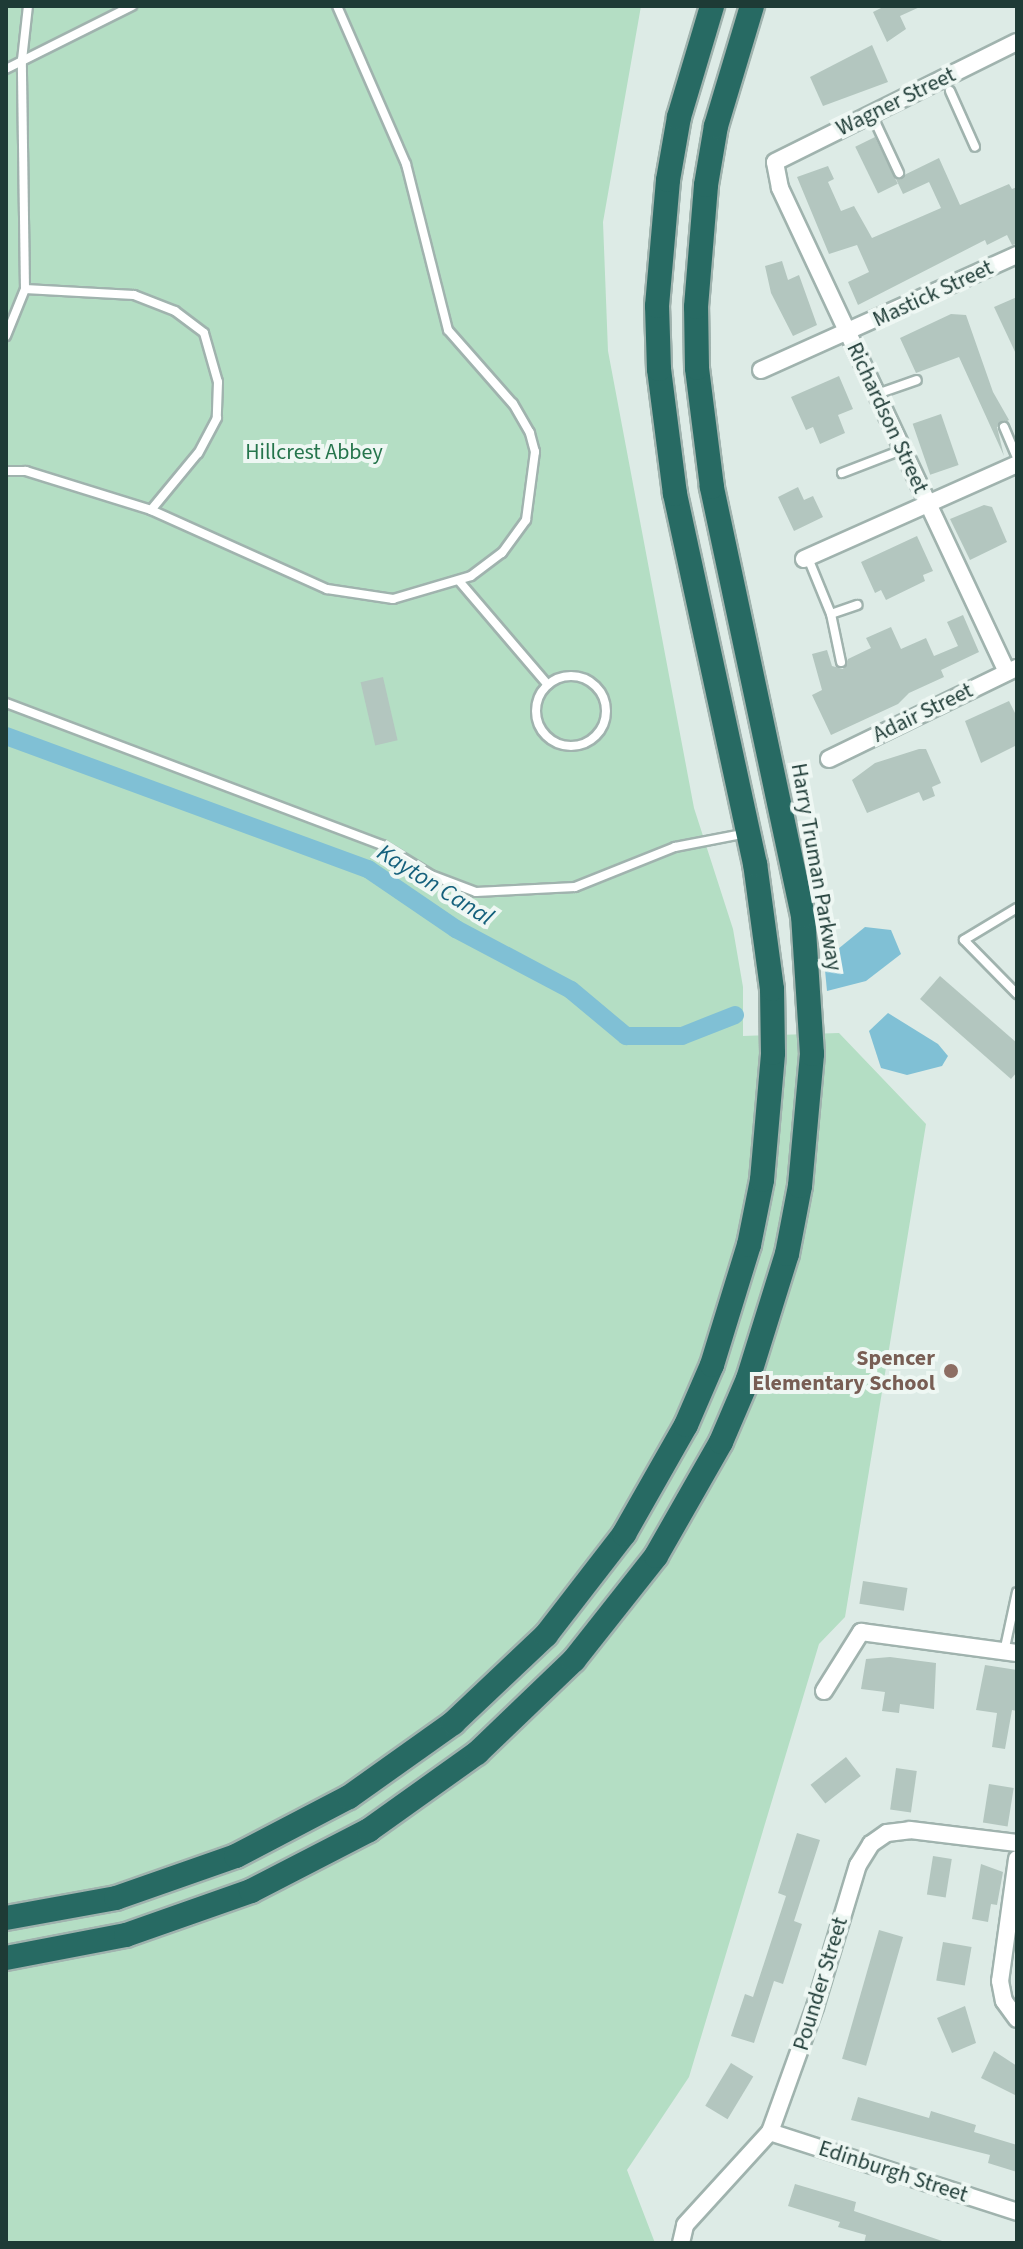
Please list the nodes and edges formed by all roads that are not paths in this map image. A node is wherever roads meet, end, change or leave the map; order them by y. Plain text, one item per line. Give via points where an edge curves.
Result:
1 (28, 6) edge
2 (132, 6) edge
3 (337, 6) edge
4 (699, 6) edge
5 (712, 6) edge
6 (752, 6) edge
7 (1017, 42) edge
8 (22, 60) junction
9 (6, 69) edge
10 (950, 91) dead end
11 (871, 114) junction
12 (679, 117) junction
13 (975, 147) dead end
14 (775, 162) joint
15 (899, 173) dead end
16 (1017, 255) edge
17 (25, 289) junction
18 (848, 333) junction
19 (6, 336) edge
20 (761, 370) dead end
21 (917, 380) dead end
22 (876, 394) junction
23 (1004, 427) dead end
24 (902, 450) junction
25 (1017, 461) edge
26 (6, 471) edge
27 (842, 473) dead end
28 (928, 507) junction
29 (151, 510) junction
30 (806, 558) joint
31 (460, 582) junction
32 (857, 605) dead end
33 (831, 614) junction
34 (841, 662) dead end
35 (1012, 670) edge
36 (548, 685) junction
37 (6, 703) edge
38 (829, 759) dead end
39 (748, 833) junction
40 (1017, 908) edge
41 (1017, 994) edge
42 (1017, 1590) edge
43 (1010, 1653) edge
44 (824, 1691) dead end
45 (1017, 1843) edge
46 (1017, 1859) edge
47 (6, 1918) edge
48 (6, 1958) edge
49 (1017, 2019) edge
50 (770, 2132) junction
51 (1017, 2212) edge
52 (681, 2243) edge

1 - 8 lane
2 - 8 lane
3 - 31 lane via 406,164 448,330 513,404 535,452 526,520 488,566
4 - 12 highway
5 - 12 highway
6 - 48 highway, Harry Truman Parkway via 716,126 696,307 697,368 712,487 803,916 811,1067 800,1186 770,1316 721,1442 656,1556 528,1709 477,1753 369,1830 311,1863 190,1915 126,1935
7 - 11 street, Wagner Street
8 - 9 lane
8 - 17 lane
10 - 13 lane
11 - 14 street, Wagner Street
11 - 15 lane
12 - 39 highway via 657,306 664,431
14 - 18 street, Richardson Street via 780,188
16 - 18 street, Mastick Street
17 - 19 lane
17 - 29 lane via 134,295 175,311 204,333 218,382 217,418 198,453
18 - 20 street, Mastick Street
18 - 22 street, Richardson Street
21 - 22 lane
22 - 24 street, Richardson Street
23 - 25 lane
24 - 27 lane
24 - 28 street, Richardson Street
25 - 28 street
26 - 29 lane via 26,471
28 - 30 street
28 - 35 street, Richardson Street
29 - 31 lane via 327,589 393,599
30 - 33 lane
31 - 36 lane
32 - 33 lane
33 - 34 lane
35 - 38 street, Adair Street
36 - 36 lane via 536,715 546,736 567,746 590,741 605,724 600,691 570,676
37 - 39 lane via 382,845 431,875 476,892 575,887 675,847
39 - 47 highway via 772,989 770,1118 762,1180 737,1290 686,1425 640,1508 584,1587 492,1689 349,1797 279,1835 177,1879 116,1898
40 - 41 lane via 964,940
42 - 43 lane
43 - 44 street via 861,1632
45 - 50 street, Pounder Street via 910,1830 887,1833 871,1844 858,1865
46 - 49 street via 1000,1981 1004,2001
50 - 51 street, Edinburgh Street
50 - 52 street, Pounder Street via 685,2225

